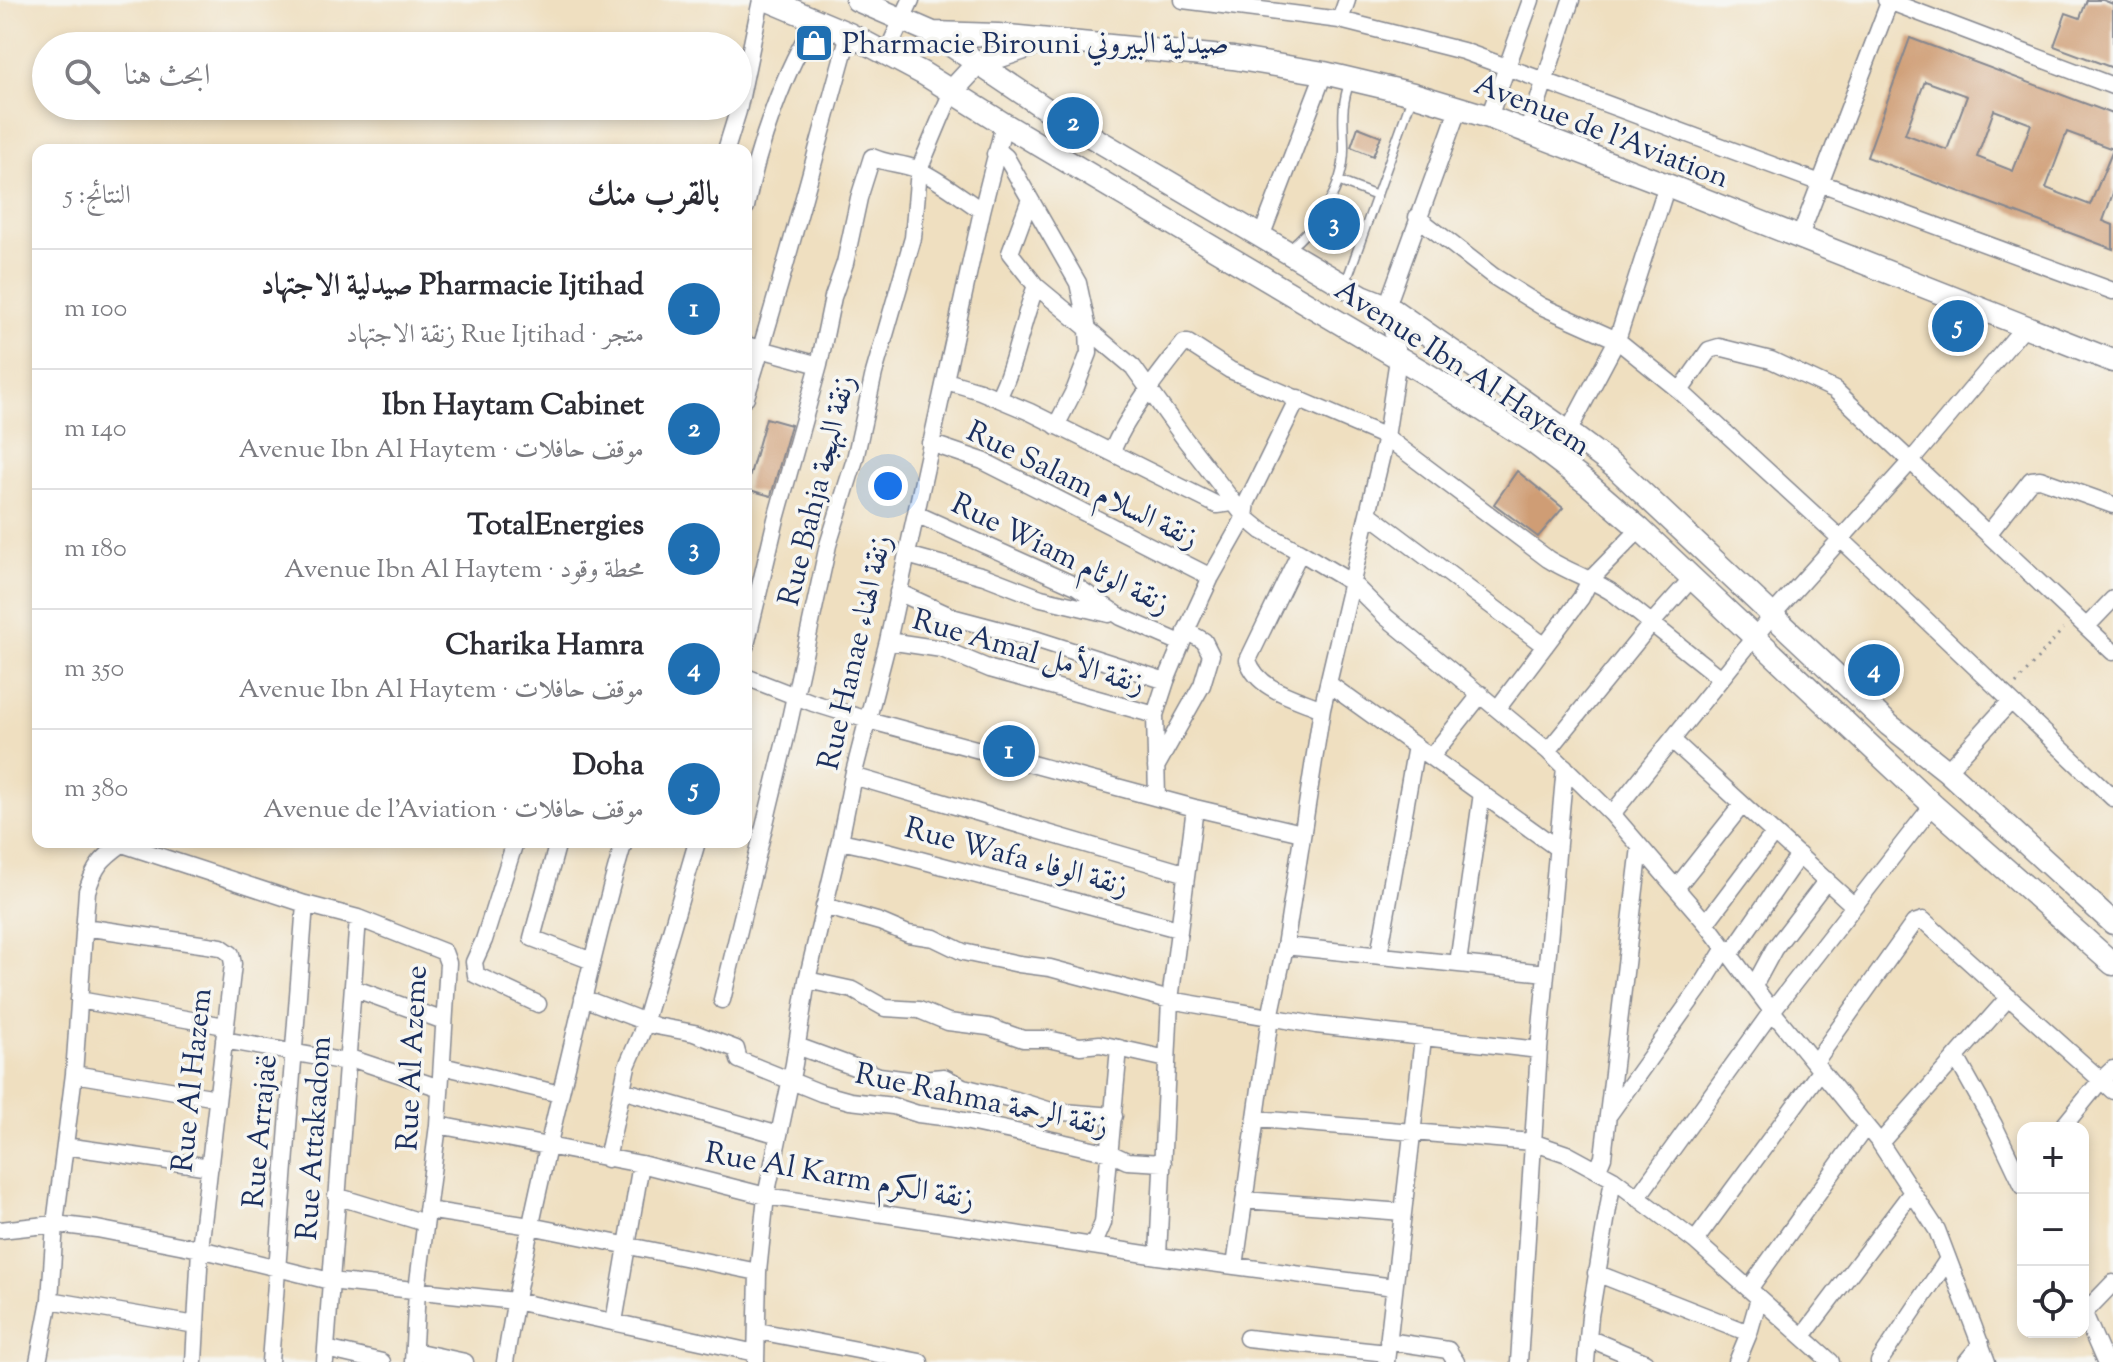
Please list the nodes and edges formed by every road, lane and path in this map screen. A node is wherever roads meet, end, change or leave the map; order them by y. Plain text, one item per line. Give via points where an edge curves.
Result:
1 (761, 0) edge
2 (768, 0) edge
3 (857, 0) edge
4 (1183, 0) edge
5 (1347, 0) edge
6 (1531, 0) edge
7 (1571, 0) edge
8 (1889, 0) edge
9 (907, 9) edge
10 (817, 20) junction
11 (1340, 20) junction
12 (933, 33) junction
13 (849, 34) junction
14 (1047, 41) junction
15 (752, 43) edge
16 (887, 52) junction
17 (977, 64) junction
18 (1507, 67) junction
19 (1324, 73) junction
20 (1351, 78) junction
21 (1543, 81) junction
22 (2113, 86) edge
23 (952, 91) junction
24 (1413, 94) junction
25 (1459, 107) junction
26 (1489, 117) junction
27 (735, 120) edge
28 (1004, 124) junction
29 (1528, 132) junction
30 (728, 144) edge
31 (995, 154) junction
32 (919, 170) junction
33 (1338, 181) junction
34 (1820, 181) junction
35 (1667, 185) junction
36 (752, 186) edge
37 (1377, 196) junction
38 (1030, 199) junction
39 (982, 211) junction
40 (1417, 217) junction
41 (1261, 237) junction
42 (1799, 239) junction
43 (1286, 251) junction
44 (1036, 286) junction
45 (1345, 286) junction
46 (2113, 291) edge
47 (1387, 306) junction
48 (2024, 327) junction
49 (1088, 329) junction
50 (1617, 340) junction
51 (754, 347) edge
52 (1398, 359) junction
53 (2113, 361) edge
54 (819, 365) junction
55 (946, 381) junction
56 (1150, 389) junction
57 (1680, 391) junction
58 (998, 398) junction
59 (1298, 398) junction
60 (1056, 426) junction
61 (1568, 432) junction
62 (1386, 437) junction
63 (930, 443) junction
64 (1112, 451) junction
65 (1911, 461) junction
66 (1232, 503) junction
67 (2113, 505) edge
68 (916, 514) junction
69 (1369, 514) junction
70 (1245, 517) junction
71 (1640, 529) junction
72 (1989, 533) junction
73 (1841, 539) junction
74 (1300, 552) junction
75 (907, 555) junction
76 (1211, 577) junction
77 (1693, 577) junction
78 (1590, 580) junction
79 (1352, 583) junction
80 (898, 592) junction
81 (2113, 599) edge
82 (1773, 614) junction
83 (1121, 617) junction
84 (752, 620) edge
85 (2082, 620) junction
86 (1651, 624) junction
87 (1184, 637) junction
88 (1755, 637) junction
89 (888, 641) junction
90 (1545, 646) junction
91 (2113, 652) edge
92 (1720, 678) junction
93 (752, 679) edge
94 (1166, 681) junction
95 (1329, 684) junction
96 (1481, 694) junction
97 (795, 696) junction
98 (2009, 698) junction
99 (1498, 708) junction
100 (1322, 709) junction
101 (1155, 715) junction
102 (868, 720) junction
103 (1672, 740) junction
104 (1416, 746) junction
105 (1548, 751) junction
106 (1431, 757) junction
107 (1156, 767) junction
108 (1565, 767) junction
109 (1947, 771) junction
110 (853, 776) junction
111 (1482, 793) junction
112 (1157, 797) junction
113 (2113, 798) edge
114 (1742, 805) junction
115 (1933, 805) junction
116 (1195, 808) junction
117 (1612, 814) junction
118 (1302, 833) junction
119 (1774, 833) junction
120 (840, 841) junction
121 (1640, 847) junction
122 (117, 848) edge
123 (134, 848) edge
124 (513, 848) edge
125 (556, 848) edge
126 (622, 848) edge
127 (695, 848) edge
128 (1557, 848) junction
129 (1799, 855) junction
130 (1184, 873) junction
131 (1827, 880) junction
132 (1676, 888) junction
133 (305, 904) junction
134 (824, 906) junction
135 (1854, 906) junction
136 (358, 918) junction
137 (1706, 923) junction
138 (2113, 923) edge
139 (84, 927) junction
140 (1178, 929) junction
141 (1285, 946) junction
142 (1728, 952) junction
143 (1379, 955) junction
144 (592, 961) junction
145 (1458, 963) junction
146 (2113, 964) edge
147 (1546, 973) junction
148 (807, 980) junction
149 (1754, 986) junction
150 (353, 988) junction
151 (2009, 997) junction
152 (583, 998) junction
153 (79, 1000) junction
154 (722, 1000) dead end
155 (1170, 1000) junction
156 (538, 1004) dead end
157 (1772, 1011) junction
158 (1270, 1018) junction
159 (444, 1021) junction
160 (644, 1021) junction
161 (225, 1033) junction
162 (1423, 1038) junction
163 (797, 1046) junction
164 (1119, 1048) junction
165 (1539, 1050) junction
166 (294, 1053) junction
167 (1956, 1057) junction
168 (347, 1059) junction
169 (1167, 1059) junction
170 (442, 1066) junction
171 (1818, 1066) junction
172 (74, 1074) junction
173 (2109, 1080) edge
174 (791, 1081) junction
175 (440, 1088) junction
176 (622, 1090) junction
177 (560, 1094) junction
178 (217, 1098) junction
179 (1114, 1116) junction
180 (1608, 1117) junction
181 (1257, 1119) junction
182 (2068, 1122) edge
183 (438, 1125) junction
184 (1866, 1126) junction
185 (1411, 1130) junction
186 (779, 1135) junction
187 (1532, 1142) junction
188 (1880, 1143) junction
189 (548, 1145) junction
190 (65, 1146) junction
191 (1110, 1153) junction
192 (607, 1159) junction
193 (1163, 1163) junction
194 (641, 1164) junction
195 (210, 1167) junction
196 (1598, 1169) junction
197 (2017, 1171) edge
198 (1613, 1179) junction
199 (1912, 1192) junction
200 (336, 1196) junction
201 (766, 1196) junction
202 (1637, 1198) junction
203 (1245, 1200) junction
204 (1403, 1212) junction
205 (426, 1216) junction
206 (55, 1224) junction
207 (530, 1226) junction
208 (0, 1230) edge
209 (1695, 1241) junction
210 (627, 1244) junction
211 (1094, 1244) junction
212 (200, 1249) junction
213 (1158, 1256) junction
214 (1948, 1259) junction
215 (1235, 1266) junction
216 (276, 1268) junction
217 (758, 1272) junction
218 (1596, 1273) junction
219 (330, 1281) junction
220 (2113, 1283) edge
221 (1394, 1287) junction
222 (417, 1290) junction
223 (1754, 1293) junction
224 (50, 1300) junction
225 (515, 1301) junction
226 (2089, 1307) edge
227 (614, 1322) junction
228 (2089, 1324) edge
229 (196, 1325) junction
230 (758, 1331) junction
231 (1749, 1333) junction
232 (1803, 1336) junction
233 (1247, 1338) dead end
234 (1588, 1338) junction
235 (1981, 1344) junction
236 (1387, 1352) edge
237 (325, 1356) edge
238 (413, 1356) edge
239 (1815, 1356) edge
240 (756, 1357) edge
241 (38, 1362) edge
242 (194, 1362) edge
243 (270, 1362) edge
244 (382, 1362) edge
245 (465, 1362) edge
246 (505, 1362) edge
247 (920, 1362) edge
248 (1456, 1362) edge
249 (1519, 1362) edge
250 (1586, 1362) edge
251 (1645, 1362) edge
252 (1737, 1362) edge
253 (1831, 1362) edge
254 (1879, 1362) edge
255 (1966, 1362) edge
256 (1987, 1362) edge
257 (2105, 1362) edge

1 - 15 street
2 - 10 street, Avenue Ibn Al Haytem
3 - 9 street, Avenue Ibn Al Haytem
4 - 11 street
5 - 11 street
6 - 18 street
7 - 21 street
8 - 22 street
8 - 34 street
9 - 12 street, Avenue Ibn Al Haytem
9 - 16 street
10 - 13 street, Avenue Ibn Al Haytem
10 - 36 street via 800,44
11 - 18 street
12 - 14 street, Avenue de l'Aviation
12 - 17 street, Avenue Ibn Al Haytem
13 - 16 street, Avenue Ibn Al Haytem
13 - 51 street via 778,296
14 - 17 street, Avenue de l'Aviation
14 - 19 street, Avenue de l'Aviation via 1233,58
16 - 23 street, Avenue Ibn Al Haytem
17 - 23 street, Avenue de l'Aviation
17 - 41 street, Avenue Ibn Al Haytem
18 - 21 street
18 - 26 street
19 - 20 street, Avenue de l'Aviation
19 - 41 street
20 - 24 street, Avenue de l'Aviation
20 - 33 lane via 1341,115 1344,148
21 - 29 street
21 - 34 street
23 - 28 street, Avenue Ibn Al Haytem
23 - 32 street, Rue Bahja زنقة البهجة
24 - 25 street, Avenue de l'Aviation
24 - 37 lane
25 - 26 street, Avenue de l'Aviation
25 - 40 street
26 - 29 street, Avenue de l'Aviation
27 - 30 street
28 - 31 street, Rue Hanae زنقة الهناء
28 - 52 street, Avenue Ibn Al Haytem
29 - 35 street, Avenue de l'Aviation
31 - 38 street via 1004,153
31 - 39 street, Rue Hanae زنقة الهناء
32 - 39 street
32 - 54 street via 872,157
32 - 97 street, Rue Bahja زنقة البهجة via 913,238 828,545
33 - 37 lane
33 - 43 lane via 1323,213
34 - 42 street
34 - 46 street
35 - 42 street, Avenue de l'Aviation
35 - 50 street
37 - 45 lane
38 - 44 street via 1010,253
38 - 49 street via 1078,283
39 - 55 street, Rue Hanae زنقة الهناء
40 - 47 street
40 - 50 street via 1541,306
41 - 43 street, Avenue Ibn Al Haytem
42 - 48 street, Avenue de l'Aviation
43 - 45 street, Avenue Ibn Al Haytem
44 - 49 street
44 - 58 street via 1011,373
45 - 47 street, Avenue Ibn Al Haytem
47 - 52 street
47 - 61 street, Avenue Ibn Al Haytem
48 - 53 street, Avenue de l'Aviation
48 - 65 street
49 - 56 street
49 - 60 street via 1089,353
50 - 57 street
50 - 61 street
51 - 54 street
52 - 62 street
52 - 71 street, Avenue Ibn Al Haytem via 1533,442
54 - 84 street
55 - 58 street
55 - 63 street, Rue Hanae زنقة الهناء
56 - 59 street via 1188,343 1230,370
56 - 64 street
56 - 66 street
57 - 65 street via 1709,350 1719,347 1771,360 1844,397
57 - 73 street
58 - 60 street
59 - 62 street
59 - 70 street via 1247,502
60 - 64 street
61 - 82 street, Avenue Ibn Al Haytem via 1639,488
62 - 69 street
62 - 78 street via 1548,559
63 - 68 street, Rue Hanae زنقة الهناء
63 - 76 street, Rue Salam زنقة السلام via 983,461
64 - 66 street via 1217,505
65 - 72 street
65 - 73 street
66 - 70 street
67 - 72 street via 2031,480
68 - 75 street, Rue Hanae زنقة الهناء
68 - 83 street, Rue Wiam زنقة الوئام via 1076,586
69 - 79 street
69 - 90 street
70 - 74 street
70 - 76 street
71 - 77 street, Avenue Ibn Al Haytem
71 - 78 street
72 - 85 street
73 - 82 street
73 - 98 street
74 - 79 street
74 - 100 street via 1248,660 1251,672 1275,690
75 - 80 street, Rue Hanae زنقة الهناء
75 - 83 street via 1041,598
76 - 87 street
77 - 86 street
77 - 88 street, Avenue Ibn Al Haytem
78 - 86 street
78 - 90 street
79 - 95 street
79 - 96 street
80 - 89 street, Rue Hanae زنقة الهناء
80 - 94 street via 955,618
81 - 85 street
82 - 88 street
82 - 109 street, Avenue Ibn Al Haytem via 1889,725
83 - 87 street, Rue Wiam زنقة الوئام
85 - 91 street
85 - 98 path
86 - 92 street
86 - 105 street
87 - 94 street
87 - 107 street via 1204,641 1211,655 1202,685
88 - 92 street
88 - 115 street, Avenue Ibn Al Haytem
89 - 101 street, Rue Amal زنقة الأمل via 942,649 990,669
89 - 102 street, Rue Hanae زنقة الهناء
90 - 99 street
92 - 103 street
93 - 97 street
94 - 101 street
95 - 100 street
95 - 104 street
96 - 99 street
96 - 106 street
97 - 102 street
97 - 154 street, Rue Bahja زنقة البهجة
98 - 109 street
98 - 113 street
99 - 105 street
100 - 118 street
101 - 107 street
102 - 110 street, Rue Hanae زنقة الهناء
102 - 112 street
103 - 114 street
103 - 117 street
104 - 106 street
104 - 143 street
105 - 108 street
106 - 111 street
107 - 112 street
108 - 117 street
108 - 128 street
109 - 138 street, Avenue Ibn Al Haytem
110 - 120 street, Rue Hanae زنقة الهناء
110 - 130 street
111 - 128 street
111 - 145 street
112 - 116 street
114 - 119 street
114 - 132 street
115 - 135 street
115 - 146 street, Avenue Ibn Al Haytem
116 - 118 street
116 - 130 street
117 - 121 street
118 - 141 street
119 - 129 street
119 - 137 street
120 - 134 street, Rue Hanae زنقة الهناء
120 - 140 street, Rue Wafa زنقة الوفاء
121 - 132 street
121 - 180 street
122 - 139 street, Rue Al Azeme via 93,871
123 - 133 street, Rue Al Azeme
124 - 156 street via 474,962 476,975
125 - 144 street via 532,938
126 - 144 street
127 - 160 street
128 - 147 street
129 - 131 street
129 - 142 street
130 - 140 street
131 - 135 street
131 - 149 street via 1774,949
132 - 137 street
133 - 136 street, Rue Al Azeme
133 - 166 street, Rue Arrajaë
134 - 148 street, Rue Hanae زنقة الهناء
134 - 155 street via 934,938 963,952 1050,968
135 - 157 street
136 - 150 street, Rue Attakadom
136 - 159 street, Rue Al Azeme via 444,952
137 - 142 street
139 - 153 street
139 - 161 street, Rue Al Hazem via 227,950 233,964
140 - 155 street
141 - 143 street
141 - 158 street
142 - 149 street
142 - 180 street
143 - 145 street
144 - 152 street
145 - 147 street
147 - 165 street
148 - 163 street, Rue Hanae زنقة الهناء
148 - 164 street via 853,990 885,1008 919,1010 1023,1039
149 - 157 street
150 - 159 street
150 - 168 street, Rue Attakadom
151 - 167 street
151 - 171 street via 1925,921 1917,920
151 - 173 street
152 - 160 street
152 - 177 street
153 - 161 street
153 - 172 street
155 - 158 street
155 - 169 street
157 - 171 street
157 - 202 street
158 - 162 street
158 - 181 street
159 - 170 street, Rue Al Azeme
160 - 174 street, Rue Rahma زنقة الرحمة via 736,1049 739,1060
160 - 176 street
161 - 166 street
161 - 178 street, Rue Al Hazem
162 - 165 street
162 - 185 street
163 - 174 street, Rue Hanae زنقة الهناء
163 - 179 street via 879,1076 944,1077 1051,1111
164 - 169 street
164 - 179 street
165 - 187 street
166 - 168 street
166 - 216 street, Rue Arrajaë
167 - 188 street
167 - 197 street
168 - 175 street
168 - 200 street, Rue Attakadom
169 - 193 street
170 - 175 street, Rue Al Azeme
170 - 177 street
171 - 184 street
171 - 209 street
172 - 178 street
172 - 190 street
173 - 182 street
174 - 186 street, Rue Hanae زنقة الهناء
174 - 191 street, Rue Rahma زنقة الرحمة via 850,1101
175 - 183 street, Rue Al Azeme
176 - 186 street
176 - 192 street
177 - 189 street
178 - 195 street, Rue Al Hazem
179 - 191 street
180 - 196 street
181 - 185 street
181 - 203 street
183 - 189 street, Rue Al Karm زنقة الكرم
183 - 205 street, Rue Al Azeme
184 - 188 street
184 - 223 street
185 - 187 street
185 - 204 street
186 - 201 street, Rue Hanae زنقة الهناء
187 - 196 street
187 - 249 street
188 - 199 street
189 - 192 street, Rue Al Karm زنقة الكرم
189 - 207 street
190 - 195 street
190 - 206 street
191 - 193 street, Rue Rahma زنقة الرحمة via 1127,1161
191 - 211 street via 1103,1223
192 - 194 street, Rue Al Karm زنقة الكرم
193 - 213 street
194 - 201 street, Rue Al Karm زنقة الكرم
194 - 210 street
195 - 212 street, Rue Al Hazem
196 - 198 street
198 - 202 street
198 - 218 street
199 - 214 street via 1937,1230
199 - 232 street
200 - 205 street
200 - 219 street, Rue Attakadom
201 - 211 street, Rue Al Karm زنقة الكرم
201 - 217 street, Rue Hanae زنقة الهناء
202 - 209 street
203 - 204 street
203 - 215 street
204 - 221 street
205 - 207 street
205 - 222 street, Rue Al Azeme
206 - 208 street
206 - 212 street
206 - 224 street
207 - 210 street
207 - 225 street
209 - 223 street
210 - 217 street
210 - 227 street
211 - 213 street, Rue Al Karm زنقة الكرم
212 - 216 street
212 - 229 street, Rue Al Hazem
213 - 215 street, Rue Al Karm زنقة الكرم
214 - 235 street
214 - 254 street
215 - 221 street, Rue Al Karm زنقة الكرم
216 - 219 street
216 - 243 street, Rue Arrajaë
217 - 230 street, Rue Hanae زنقة الهناء
218 - 231 street
218 - 234 street
219 - 222 street
219 - 237 street, Rue Attakadom
220 - 226 street
221 - 236 street
222 - 225 street
222 - 238 street, Rue Al Azeme
223 - 231 street
223 - 232 street
224 - 229 street
224 - 241 street
225 - 227 street
225 - 246 street
227 - 240 street
228 - 257 street
229 - 242 street, Rue Al Hazem
230 - 240 street, Rue Hanae زنقة الهناء
230 - 247 street
231 - 252 street
232 - 239 street
233 - 236 street
234 - 250 street
234 - 251 street
235 - 255 street
235 - 256 street
236 - 248 street via 1448,1350
237 - 244 street
238 - 245 street
239 - 253 street

